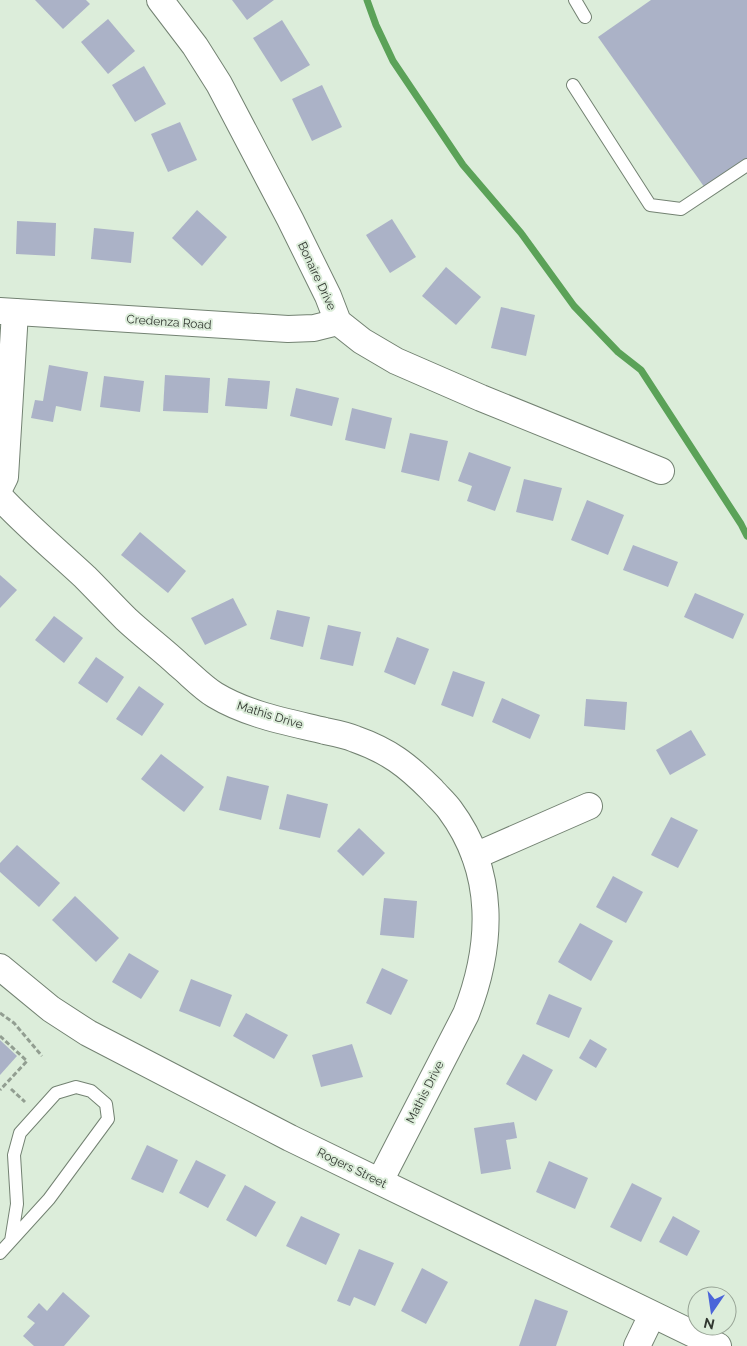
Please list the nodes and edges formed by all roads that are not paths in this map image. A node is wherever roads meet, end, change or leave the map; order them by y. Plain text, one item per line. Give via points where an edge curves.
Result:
1 (160, 0) edge
2 (575, 0) edge
3 (585, 17) dead end
4 (572, 84) dead end
5 (747, 165) edge
6 (7, 312) edge
7 (338, 322) junction
8 (661, 471) dead end
9 (0, 487) edge
10 (0, 497) edge
11 (589, 806) dead end
12 (476, 856) junction
13 (0, 967) edge
14 (380, 1182) junction
15 (11, 1241) junction
16 (0, 1253) edge
17 (652, 1315) junction
18 (637, 1346) edge
19 (718, 1346) edge

1 - 7 street, Bonaire Drive via 219,84 294,228
2 - 3 lane
4 - 5 lane via 650,204 681,209
6 - 7 street, Credenza Road via 288,329 314,328
6 - 9 street via 5,477
7 - 8 street, Bonaire Drive via 396,361
10 - 12 street, Mathis Drive via 127,619 213,694 270,718 353,738 374,746 406,766 450,809
11 - 12 street
12 - 14 street, Mathis Drive via 486,903 483,957 473,995
13 - 14 street, Rogers Street via 51,1009 88,1033
14 - 17 street, Rogers Street
15 - 15 lane via 49,1199 108,1119 106,1104 91,1092 76,1087 56,1093 20,1133 14,1154 17,1204
15 - 16 lane
17 - 18 street
17 - 19 street, Rogers Street

